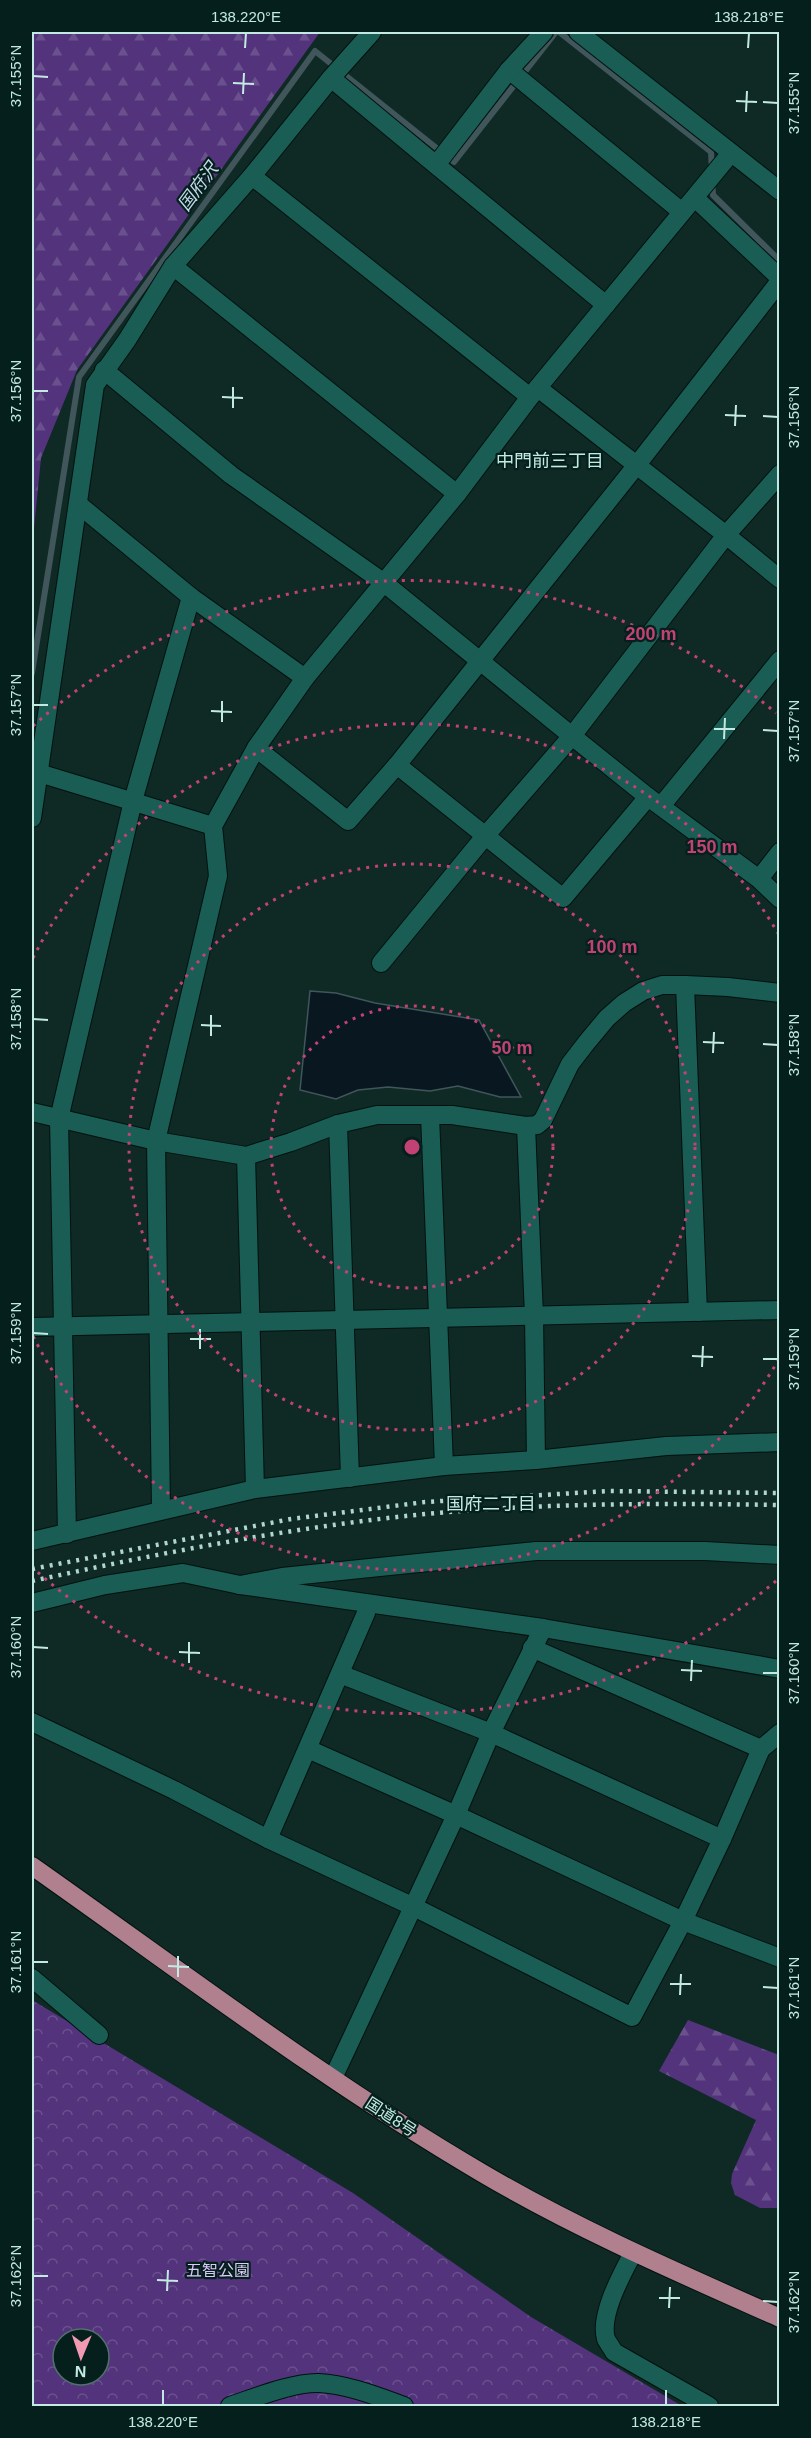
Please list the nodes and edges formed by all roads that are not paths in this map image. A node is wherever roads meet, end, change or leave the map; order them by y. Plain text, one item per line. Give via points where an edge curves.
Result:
1 (372, 32) edge
2 (544, 32) edge
3 (578, 32) edge
4 (509, 70) junction
5 (331, 78) junction
6 (731, 153) junction
7 (436, 165) junction
8 (252, 176) junction
9 (780, 191) edge
10 (695, 198) junction
11 (682, 212) junction
12 (173, 266) junction
13 (780, 279) edge
14 (606, 305) junction
15 (104, 370) junction
16 (534, 392) junction
17 (636, 466) junction
18 (780, 474) edge
19 (457, 494) junction
20 (78, 504) junction
21 (726, 535) junction
22 (780, 579) edge
23 (383, 582) junction
24 (191, 597) junction
25 (480, 660) junction
26 (780, 660) edge
27 (305, 678) junction
28 (572, 736) junction
29 (256, 748) junction
30 (397, 765) junction
31 (39, 773) junction
32 (133, 801) junction
33 (655, 801) junction
34 (32, 818) edge
35 (213, 826) junction
36 (486, 835) junction
37 (780, 852) edge
38 (759, 879) junction
39 (780, 898) edge
40 (381, 963) dead end
41 (685, 985) junction
42 (780, 993) edge
43 (32, 1112) edge
44 (430, 1115) junction
45 (59, 1119) junction
46 (338, 1124) junction
47 (526, 1126) junction
48 (156, 1141) junction
49 (246, 1156) junction
50 (780, 1310) edge
51 (698, 1312) junction
52 (534, 1316) junction
53 (439, 1318) junction
54 (345, 1320) junction
55 (250, 1322) junction
56 (159, 1324) junction
57 (32, 1327) edge
58 (63, 1327) junction
59 (780, 1442) edge
60 (536, 1460) junction
61 (444, 1466) junction
62 (350, 1478) junction
63 (255, 1489) junction
64 (161, 1510) junction
65 (67, 1534) junction
66 (32, 1541) edge
67 (780, 1555) edge
68 (240, 1585) junction
69 (32, 1603) edge
70 (366, 1613) dead end
71 (543, 1628) junction
72 (532, 1648) junction
73 (780, 1669) edge
74 (340, 1674) junction
75 (32, 1722) edge
76 (780, 1732) edge
77 (491, 1733) junction
78 (308, 1749) junction
79 (761, 1749) junction
80 (456, 1815) junction
81 (268, 1839) junction
82 (722, 1839) junction
83 (32, 1866) edge
84 (414, 1907) junction
85 (683, 1921) junction
86 (780, 1958) edge
87 (32, 1978) edge
88 (99, 2035) dead end
89 (333, 2078) junction
90 (633, 2253) junction
91 (780, 2318) edge
92 (230, 2406) edge
93 (404, 2406) edge
94 (709, 2406) edge

1 - 5 street
2 - 4 street
3 - 6 street
4 - 7 street
4 - 11 street
5 - 7 street
5 - 8 street
6 - 9 street
6 - 10 street
7 - 14 street
8 - 12 street
8 - 16 street
10 - 11 street
10 - 13 street
11 - 14 street
12 - 15 street
12 - 19 street
13 - 17 street
14 - 16 street
15 - 20 street via 94,385
15 - 23 street via 231,475
16 - 17 street
16 - 19 street
17 - 21 street
17 - 25 street
18 - 21 street
19 - 23 street
20 - 24 street
20 - 31 street
21 - 22 street
21 - 28 street
23 - 25 street
23 - 27 street
24 - 27 street
24 - 32 street
25 - 28 street
25 - 30 street
26 - 33 street
27 - 29 street
28 - 33 street
28 - 36 street
29 - 30 street via 348,821
29 - 35 street
30 - 36 street
31 - 32 street
31 - 34 street
32 - 35 street
32 - 45 street
33 - 36 street via 563,898
33 - 38 street
35 - 48 street via 218,876
36 - 40 street
37 - 38 street
38 - 39 street
41 - 42 street
41 - 47 street via 662,985 643,991 616,1011 570,1064 543,1120
41 - 51 street
43 - 45 street
44 - 46 street via 377,1115
44 - 47 street
44 - 53 street
45 - 48 street
45 - 58 street
46 - 49 street
46 - 54 street
47 - 52 street
48 - 49 street
48 - 56 street
49 - 55 street
50 - 51 street
51 - 52 street
52 - 53 street
52 - 60 street
53 - 54 street
53 - 61 street
54 - 55 street
54 - 62 street
55 - 56 street
55 - 63 street
56 - 58 street
56 - 64 street
57 - 58 street
58 - 65 street
59 - 60 street via 666,1446
60 - 61 street
61 - 62 street
62 - 63 street
63 - 64 street
64 - 65 street
65 - 66 street
67 - 68 street via 536,1551 282,1577
68 - 69 street via 183,1573 105,1584
68 - 71 street
70 - 74 street
71 - 72 street
71 - 73 street
72 - 77 street
72 - 79 street
74 - 77 street
74 - 78 street
75 - 81 street
76 - 79 street
77 - 80 street
77 - 82 street
78 - 80 street
78 - 81 street
79 - 82 street
80 - 84 street
80 - 85 street
81 - 84 street
82 - 85 street
83 - 89 highway, 国道8号
84 - 85 street via 632,2017
84 - 89 street
85 - 86 street
87 - 88 street
89 - 90 highway, 国道8号 via 483,2174
90 - 91 highway, 国道8号
90 - 94 street via 612,2296 606,2339 614,2352
92 - 93 street via 319,2383 372,2394

